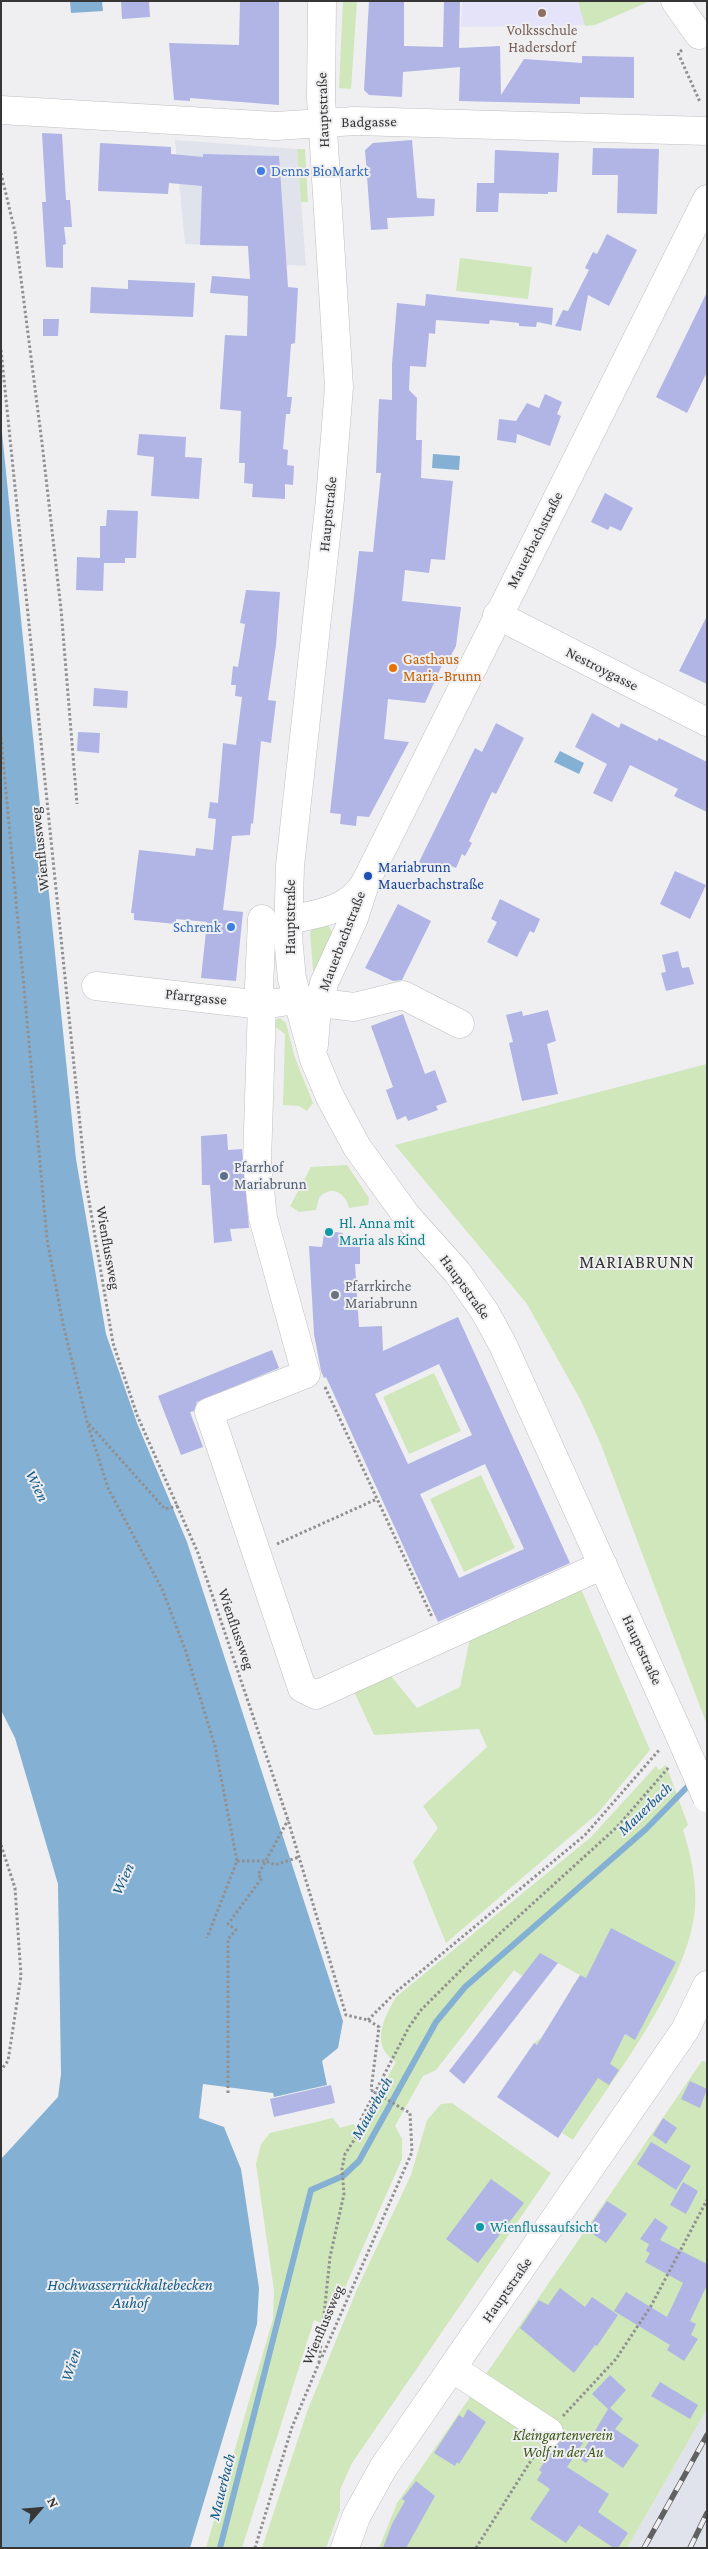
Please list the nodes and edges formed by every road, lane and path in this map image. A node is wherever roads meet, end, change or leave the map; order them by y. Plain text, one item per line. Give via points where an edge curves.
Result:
1 (322, 1) edge
2 (675, 1) edge
3 (699, 35) dead end
4 (692, 83) dead end
5 (700, 102) dead end
6 (1, 110) edge
7 (324, 124) junction
8 (707, 131) edge
9 (1, 173) edge
10 (707, 199) edge
11 (1, 350) edge
12 (497, 615) junction
13 (707, 722) edge
14 (1, 737) edge
15 (77, 804) dead end
16 (365, 883) junction
17 (275, 919) junction
18 (96, 986) dead end
19 (308, 1001) junction
20 (262, 1005) junction
21 (460, 1024) dead end
22 (314, 1059) joint
23 (306, 1374) junction
24 (87, 1422) junction
25 (377, 1499) junction
26 (178, 1506) junction
27 (256, 1553) junction
28 (604, 1565) junction
29 (442, 1638) junction
30 (672, 1748) junction
31 (707, 1798) edge
32 (288, 1820) junction
33 (1, 1845) edge
34 (299, 1857) junction
35 (237, 1861) junction
36 (207, 1938) dead end
37 (707, 1985) edge
38 (368, 2020) junction
39 (1, 2070) edge
40 (228, 2093) dead end
41 (707, 2200) edge
42 (319, 2363) junction
43 (452, 2368) junction
44 (548, 2432) junction
45 (255, 2548) edge
46 (345, 2548) edge
47 (476, 2548) edge

1 - 7 main road, Hauptstraße via 321,98
2 - 3 main road
4 - 5 path
6 - 7 main road, Badgasse via 269,126
7 - 8 main road, Badgasse via 402,121
7 - 17 main road, Hauptstraße via 338,347 338,411 290,866
9 - 15 path via 15,232 42,443 61,609
10 - 12 main road, Mauerbachstraße
11 - 26 path, Wienflussweg via 86,1183 113,1342 138,1415
12 - 13 main road, Nestroygasse
12 - 16 main road, Mauerbachstraße
14 - 24 path via 47,1239 63,1324
16 - 17 main road, Mauerbachstraße via 354,898 340,907
16 - 19 main road, Mauerbachstraße via 354,918 328,972
17 - 19 main road, Hauptstraße
17 - 20 main road via 259,987
18 - 20 main road, Pfarrgasse
19 - 20 main road, Pfarrgasse
19 - 21 main road, Pfarrgasse via 354,1007 402,995
19 - 22 main road, Mauerbachstraße
20 - 23 main road via 257,1162 263,1218
22 - 28 main road, Hauptstraße via 343,1123 372,1170 406,1215 457,1272 485,1312
23 - 25 path via 323,1384
23 - 27 main road via 209,1412
24 - 26 path via 164,1509
24 - 35 path via 108,1488 162,1589 185,1649 215,1746
25 - 27 path
25 - 29 path
26 - 32 path, Wienflussweg via 198,1553
27 - 29 main road via 302,1688 316,1695
28 - 29 main road
28 - 30 main road, Hauptstraße
30 - 31 main road, Hauptstraße, bridge
30 - 38 path via 585,1835 396,1992
30 - 42 path via 617,1827 475,1956 415,2017 358,2123 360,2131 345,2154 342,2169 344,2185 328,2266
32 - 34 path, Wienflussweg
32 - 40 path, bridge via 258,1875 262,1878 228,1924 236,1930 228,1939
33 - 39 path via 15,1888 21,1976 8,2060
34 - 35 path via 275,1864
34 - 38 path, Wienflussweg via 346,2015
35 - 36 path
37 - 43 main road, Hauptstraße via 685,2030
38 - 42 path, Wienflussweg, bridge via 379,2027 371,2090 410,2113 412,2152
41 - 44 path via 650,2306 616,2359
42 - 45 path, Wienflussweg via 292,2427
43 - 44 main road
43 - 46 main road, Hauptstraße via 366,2495
44 - 47 path

